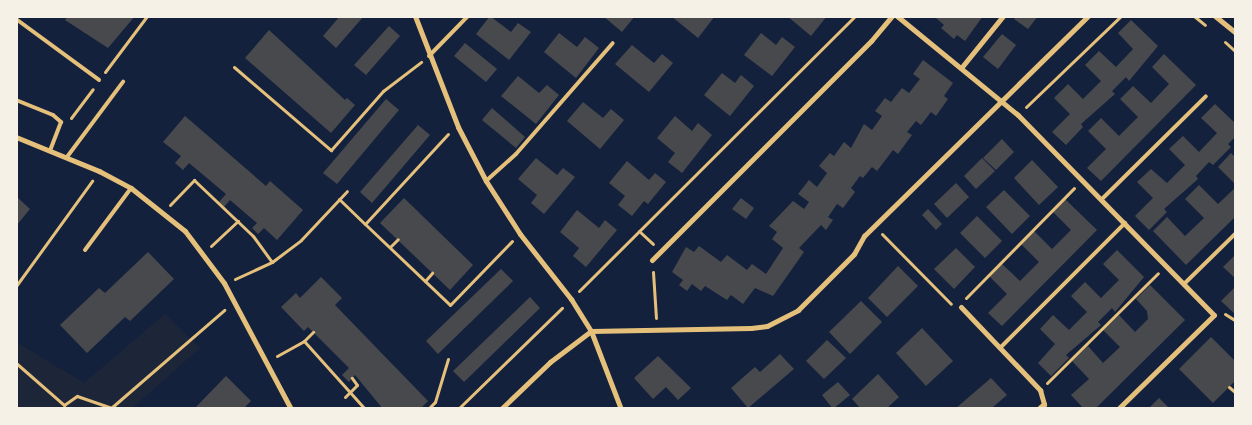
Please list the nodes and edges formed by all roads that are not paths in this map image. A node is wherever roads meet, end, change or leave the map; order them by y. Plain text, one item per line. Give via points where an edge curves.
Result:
1 (415, 16) edge
2 (468, 16) edge
3 (892, 16) edge
4 (897, 16) edge
5 (1003, 16) edge
6 (1088, 16) edge
7 (1215, 16) edge
8 (16, 19) edge
9 (1236, 33) edge
10 (613, 43) dead end
11 (429, 56) junction
12 (961, 68) junction
13 (99, 80) dead end
14 (123, 82) dead end
15 (1206, 96) dead end
16 (16, 100) edge
17 (1003, 102) junction
18 (16, 137) edge
19 (50, 150) junction
20 (67, 157) junction
21 (486, 181) junction
22 (131, 188) junction
23 (1102, 199) junction
24 (1125, 224) junction
25 (1236, 233) edge
26 (85, 250) dead end
27 (652, 260) road end
28 (1184, 284) junction
29 (961, 307) road end
30 (590, 331) junction
31 (1000, 348) junction
32 (1044, 404) junction
33 (291, 409) edge
34 (501, 409) edge
35 (622, 409) edge
36 (1038, 409) edge
37 (1048, 409) edge
38 (1118, 409) edge

1 - 11 street
2 - 11 lane
3 - 27 street via 871,41
4 - 12 street
5 - 12 street
6 - 17 street
7 - 9 street
8 - 13 lane
10 - 21 lane via 529,140
11 - 21 street via 458,127
12 - 17 street
14 - 20 lane
15 - 23 lane
16 - 19 lane via 54,115 61,122
17 - 23 street
17 - 30 street via 874,226 854,254 798,310 784,319 751,328
18 - 19 street
19 - 20 street
20 - 22 street
21 - 30 street via 520,234 571,299
22 - 26 lane
22 - 33 street via 164,211 203,252 224,283
23 - 24 street
24 - 28 street
24 - 31 lane
25 - 28 lane
28 - 38 street via 1214,315
29 - 31 street
30 - 34 street via 550,362
30 - 35 street
31 - 32 street via 1040,390
32 - 36 street
32 - 37 street

